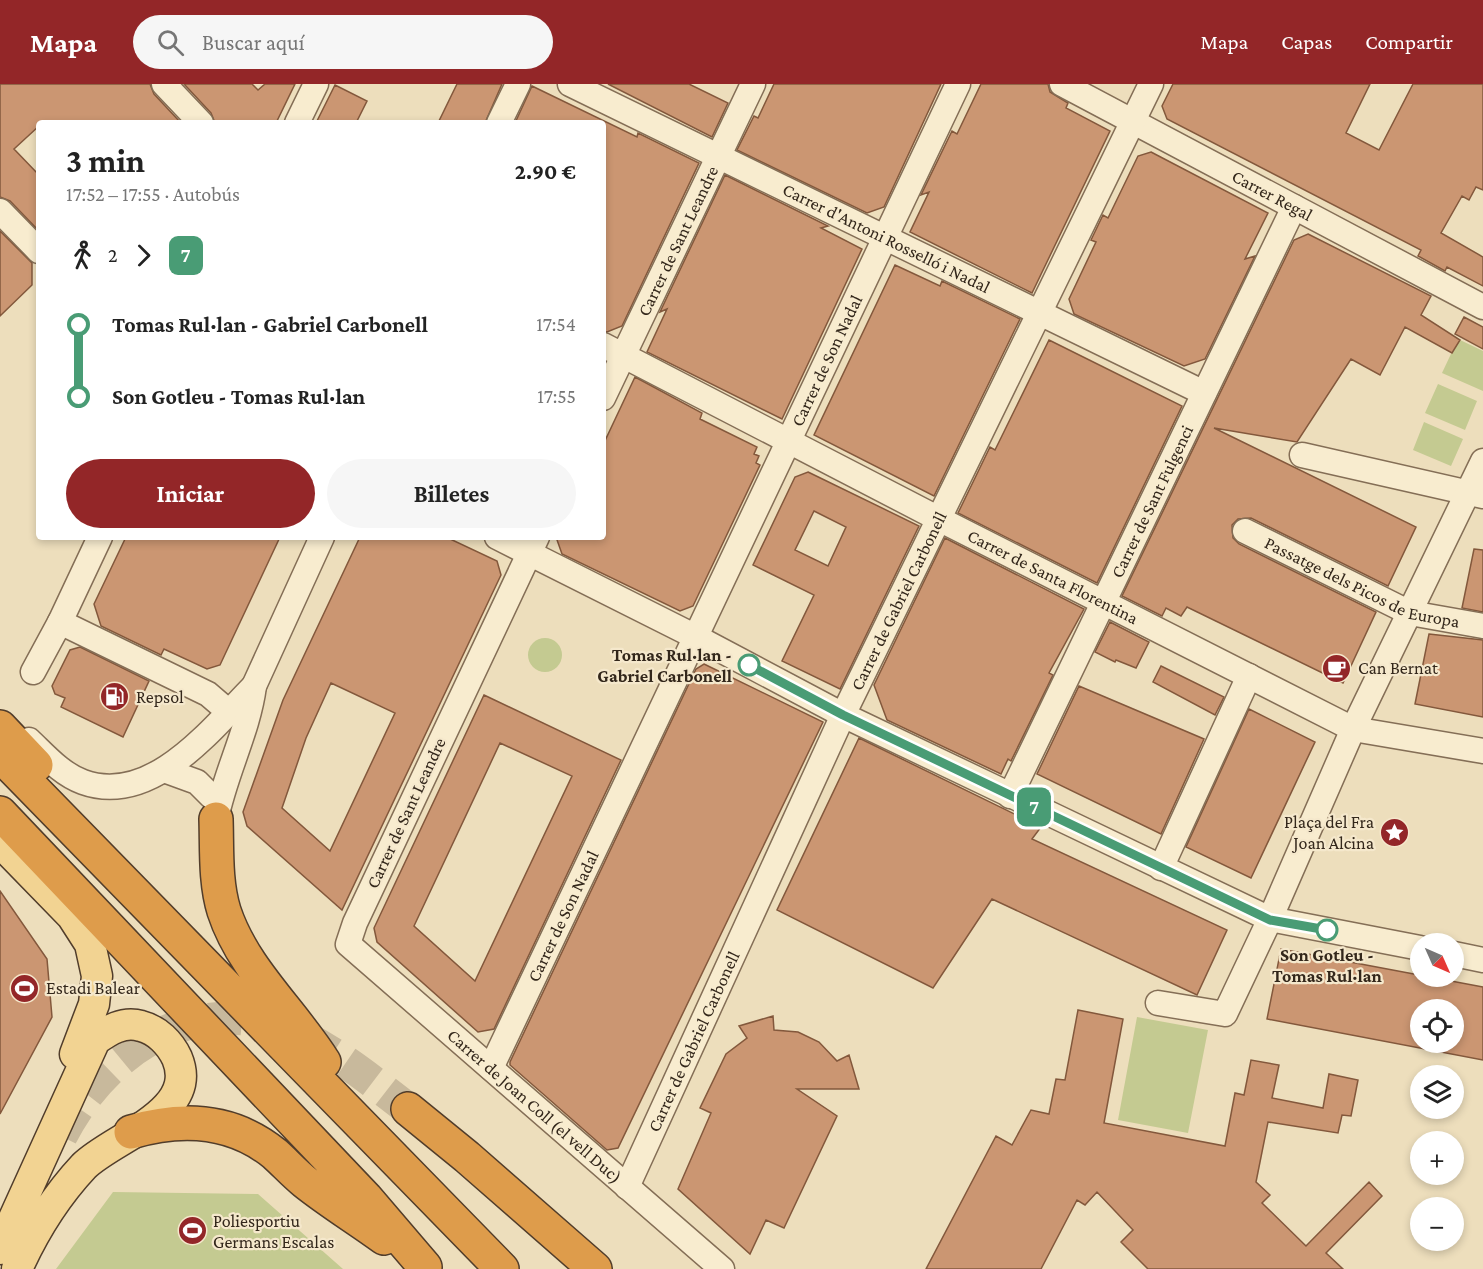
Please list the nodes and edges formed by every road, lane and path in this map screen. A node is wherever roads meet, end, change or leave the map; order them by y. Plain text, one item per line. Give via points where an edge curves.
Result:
1 (164, 84) edge
2 (316, 84) edge
3 (518, 84) edge
4 (570, 84) edge
5 (753, 84) edge
6 (958, 84) edge
7 (1062, 84) edge
8 (1151, 84) edge
9 (198, 120) edge
10 (298, 120) edge
11 (500, 120) edge
12 (1132, 121) junction
13 (718, 156) junction
14 (1294, 207) junction
15 (0, 211) edge
16 (885, 238) junction
17 (36, 248) edge
18 (1483, 307) edge
19 (1039, 313) junction
20 (613, 350) edge
21 (606, 384) edge
22 (1204, 393) junction
23 (790, 440) junction
24 (1302, 455) dead end
25 (1483, 461) edge
26 (1476, 495) edge
27 (939, 519) junction
28 (1245, 531) dead end
29 (99, 540) edge
30 (321, 540) edge
31 (510, 540) edge
32 (533, 545) edge
33 (1103, 602) junction
34 (1410, 613) junction
35 (60, 622) junction
36 (1483, 626) edge
37 (696, 637) junction
38 (33, 672) dead end
39 (1249, 676) junction
40 (254, 686) junction
41 (229, 712) junction
42 (0, 713) edge
43 (843, 715) junction
44 (0, 727) edge
45 (1353, 729) junction
46 (1483, 751) edge
47 (0, 755) edge
48 (164, 770) junction
49 (1010, 796) junction
50 (214, 808) junction
51 (0, 813) edge
52 (0, 842) edge
53 (1161, 868) junction
54 (72, 916) junction
55 (1270, 920) junction
56 (348, 944) joint
57 (1410, 946) edge
58 (1464, 956) edge
59 (1483, 960) edge
60 (1158, 1003) dead end
61 (324, 1062) junction
62 (490, 1068) junction
63 (408, 1109) tunnel mouth
64 (294, 1124) junction
65 (131, 1132) junction
66 (400, 1162) junction
67 (627, 1187) junction
68 (0, 1224) edge
69 (0, 1250) edge
70 (426, 1268) edge
71 (17, 1269) edge
72 (502, 1269) edge
73 (595, 1269) edge
74 (722, 1269) edge

1 - 9 street
2 - 10 street
3 - 11 street
4 - 13 street, Carrer d'Antoni Rosselló i Nadal
5 - 13 street, Carrer de Sant Leandre
6 - 16 street, Carrer de Son Nadal
7 - 12 street, Carrer Regal
8 - 12 street, Carrer de Gabriel Carbonell
12 - 14 street, Carrer Regal
12 - 19 street, Carrer de Gabriel Carbonell
13 - 16 street, Carrer d'Antoni Rosselló i Nadal
13 - 20 street, Carrer de Sant Leandre
14 - 18 street, Carrer Regal
14 - 22 street, Carrer de Sant Fulgenci
15 - 17 street
16 - 19 street, Carrer d'Antoni Rosselló i Nadal
16 - 23 street, Carrer de Son Nadal
19 - 22 street, Carrer d'Antoni Rosselló i Nadal
19 - 27 street, Carrer de Gabriel Carbonell
20 - 21 street, Carrer de Sant Leandre
20 - 23 street, Carrer de Santa Florentina
22 - 33 street, Carrer de Sant Fulgenci
23 - 27 street, Carrer de Santa Florentina
23 - 37 street, Carrer de Son Nadal
24 - 26 street
25 - 26 street
26 - 34 street
27 - 33 street, Carrer de Santa Florentina
27 - 43 street, Carrer de Gabriel Carbonell
28 - 34 street, Passatge dels Picos de Europa
29 - 35 street
30 - 40 street
31 - 32 street
32 - 37 street
32 - 56 street, Carrer de Sant Leandre via 354,923
33 - 39 street, Carrer de Santa Florentina
33 - 49 street, Carrer de Sant Fulgenci
34 - 36 street, Passatge dels Picos de Europa
34 - 45 street
35 - 38 street
35 - 41 street via 208,694
37 - 43 street
37 - 62 street, Carrer de Son Nadal
39 - 45 street, Carrer de Santa Florentina
39 - 53 street
40 - 41 street
40 - 50 street via 251,707
41 - 48 street via 191,750
41 - 50 street
42 - 48 street via 68,775 83,782 134,782
43 - 49 street
43 - 67 street, Carrer de Gabriel Carbonell
44 - 61 highway
45 - 46 street, Carrer de Santa Florentina
45 - 55 street
47 - 66 highway
48 - 50 street via 197,782
49 - 53 street
50 - 61 highway via 225,912 245,956
51 - 64 highway
52 - 54 main road
53 - 55 street
54 - 64 highway via 203,1045
54 - 68 main road via 96,961 94,1004
55 - 57 street
55 - 60 street via 1225,1014
56 - 62 street, Carrer de Joan Coll (el vell Duc)
58 - 59 street
61 - 66 highway
62 - 67 street, Carrer de Joan Coll (el vell Duc)
63 - 73 highway
64 - 70 highway via 366,1198
65 - 69 main road via 167,1109 181,1074 174,1050 165,1039 135,1024 108,1030 95,1040
65 - 70 highway via 188,1122 239,1133 274,1154
65 - 71 main road via 101,1152 72,1179 37,1226
66 - 72 highway
67 - 74 street, Carrer de Joan Coll (el vell Duc)

